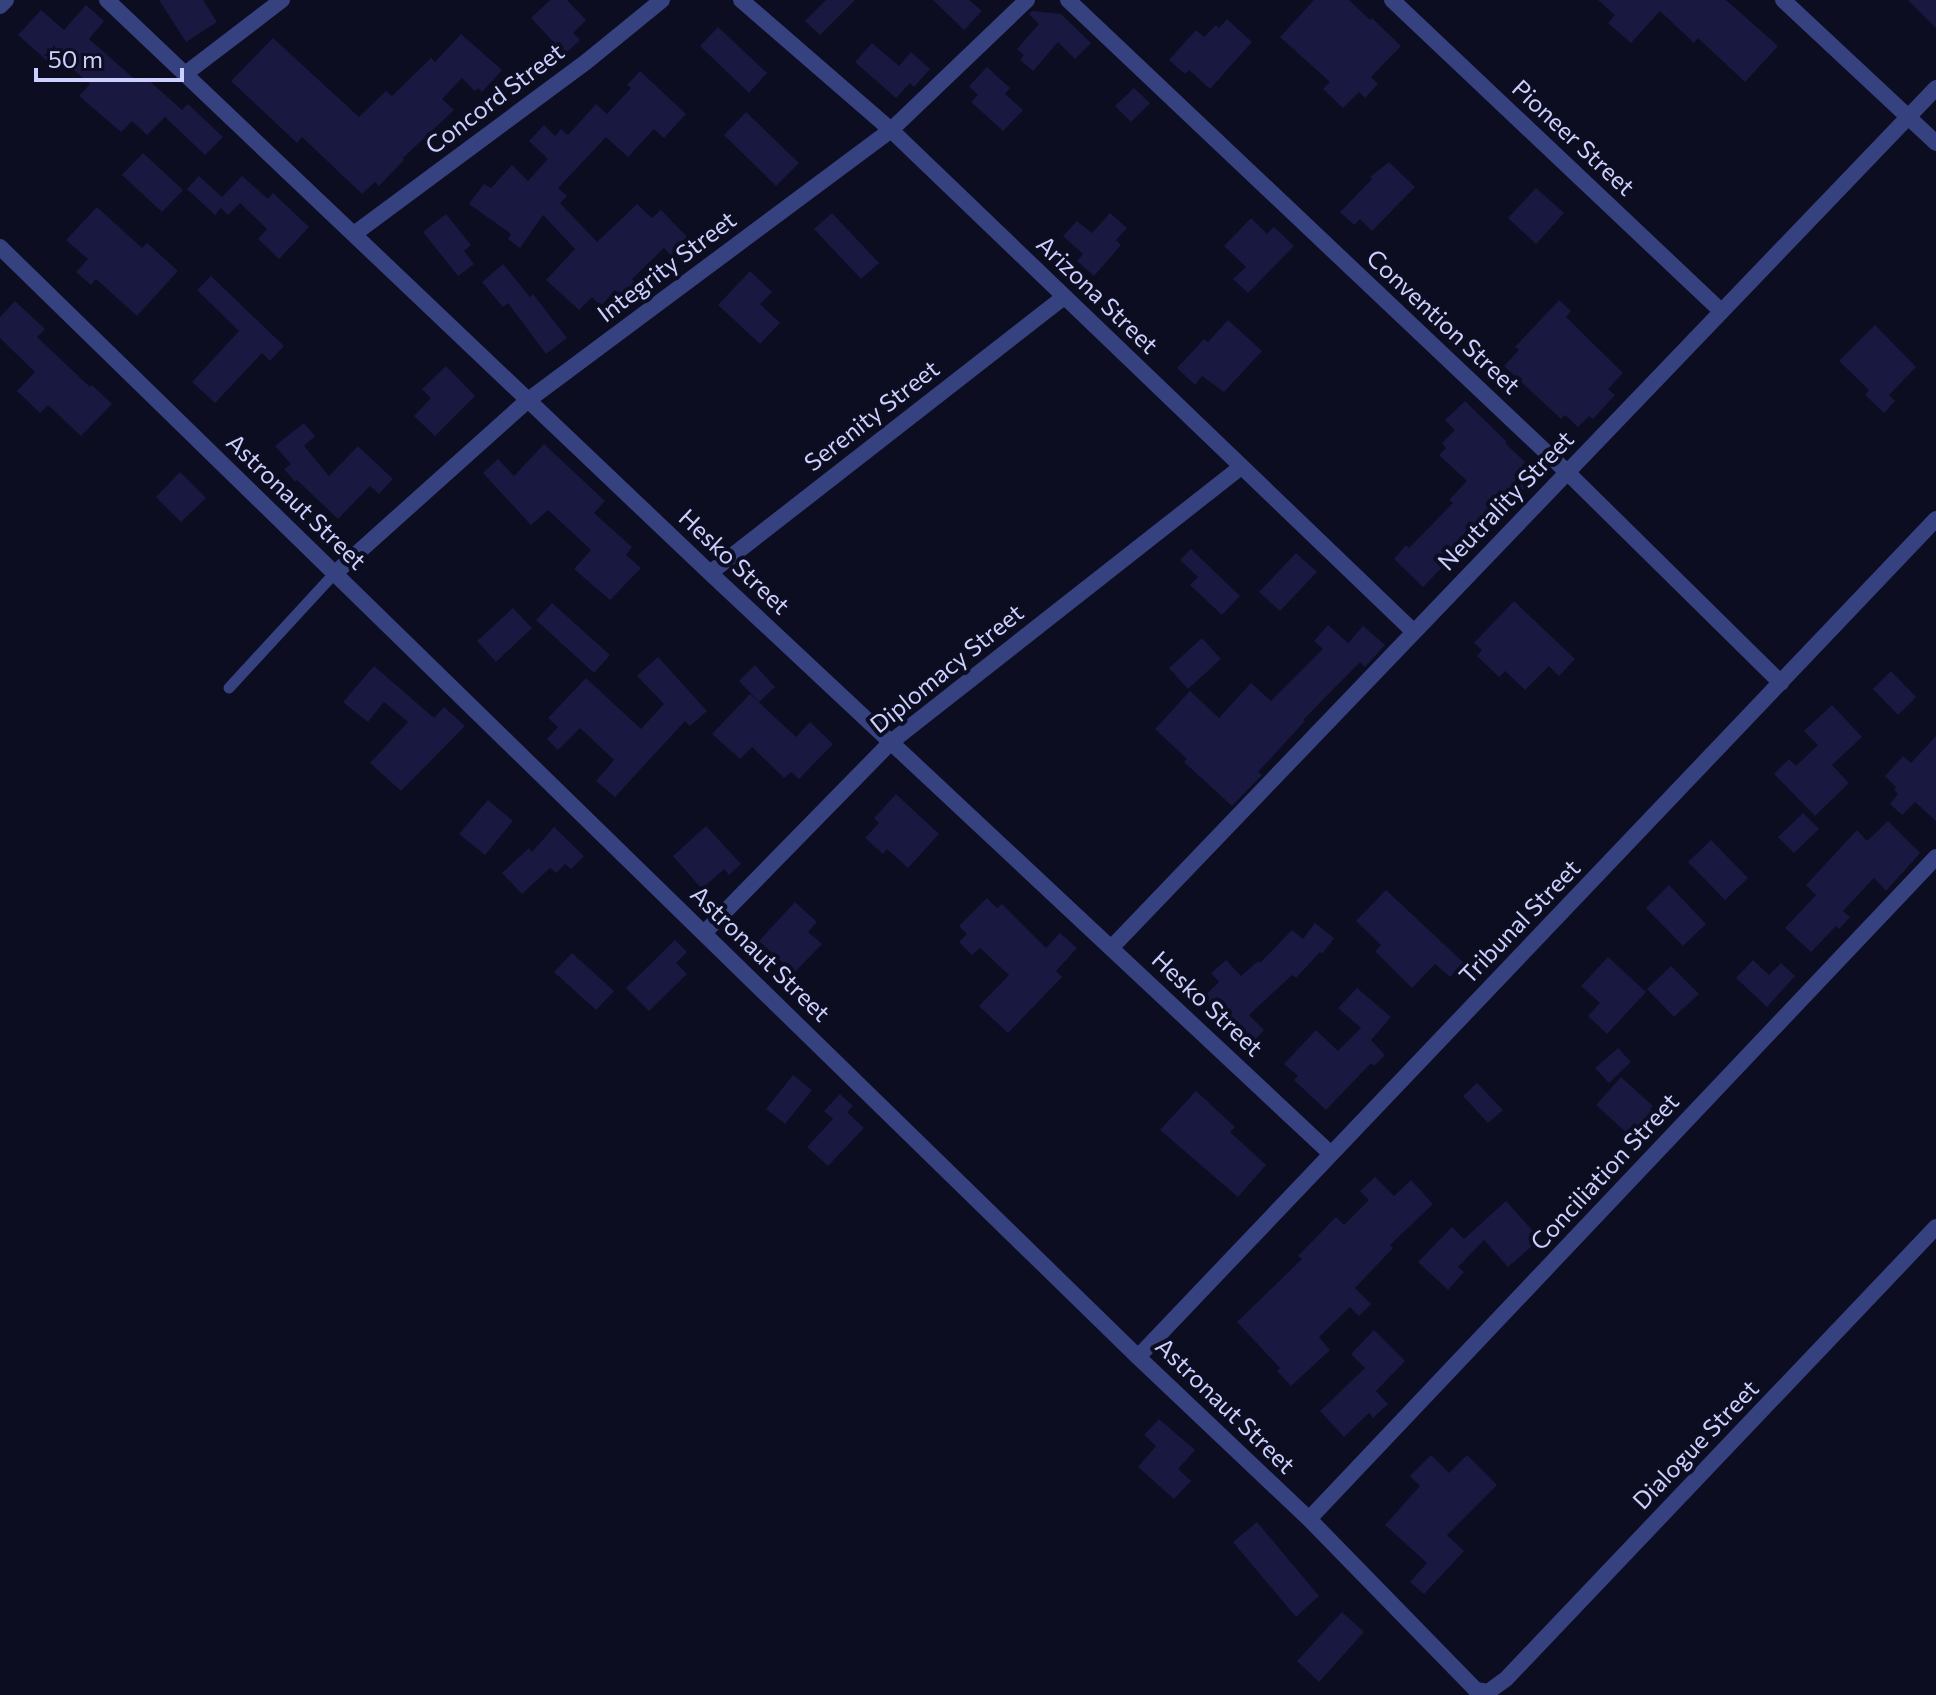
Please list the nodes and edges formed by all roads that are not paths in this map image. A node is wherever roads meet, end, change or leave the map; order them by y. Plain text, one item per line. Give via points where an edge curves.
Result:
1 (6, 0) edge
2 (107, 0) edge
3 (282, 0) edge
4 (662, 0) edge
5 (741, 0) edge
6 (1027, 0) edge
7 (1068, 0) edge
8 (1392, 0) edge
9 (1783, 0) edge
10 (0, 6) edge
11 (185, 74) junction
12 (1936, 88) edge
13 (1909, 117) junction
14 (891, 130) junction
15 (1936, 143) edge
16 (354, 234) junction
17 (0, 247) edge
18 (1064, 297) junction
19 (1721, 311) junction
20 (527, 401) junction
21 (1241, 467) junction
22 (1567, 472) junction
23 (1936, 519) edge
24 (710, 573) junction
25 (334, 574) junction
26 (1414, 632) junction
27 (1781, 683) junction
28 (229, 688) dead end
29 (891, 742) junction
30 (1936, 857) edge
31 (704, 933) junction
32 (1112, 947) junction
33 (1331, 1154) junction
34 (1936, 1227) edge
35 (1138, 1357) junction
36 (1309, 1519) junction
37 (1488, 1692) joint

1 - 10 street
2 - 11 street, Hesko Street
3 - 11 street
4 - 16 street, Concord Street
5 - 14 street, Arizona Street
6 - 14 street, Integrity Street
7 - 22 street, Convention Street
8 - 19 street, Pioneer Street
9 - 13 street
11 - 16 street, Hesko Street
12 - 13 street, Neutrality Street
13 - 15 street
13 - 19 street, Neutrality Street
14 - 18 street, Arizona Street
14 - 20 street, Integrity Street
16 - 20 street, Hesko Street
17 - 25 street, Astronaut Street
18 - 21 street, Arizona Street
18 - 24 street, Serenity Street
19 - 22 street, Neutrality Street
20 - 24 street, Hesko Street
20 - 25 street, Integrity Street
21 - 26 street, Arizona Street
21 - 29 street, Diplomacy Street
22 - 26 street, Neutrality Street
22 - 27 street, Convention Street
23 - 27 street, Tribunal Street
24 - 29 street, Hesko Street
25 - 28 lane
25 - 31 street, Astronaut Street
26 - 32 street, Neutrality Street
27 - 33 street, Tribunal Street
29 - 31 street, Diplomacy Street
29 - 32 street, Hesko Street
30 - 36 street, Conciliation Street
31 - 35 street, Astronaut Street
32 - 33 street, Hesko Street
33 - 35 street, Tribunal Street
34 - 37 street, Dialogue Street
35 - 36 street, Astronaut Street
36 - 37 street, Astronaut Street via 1476,1690

